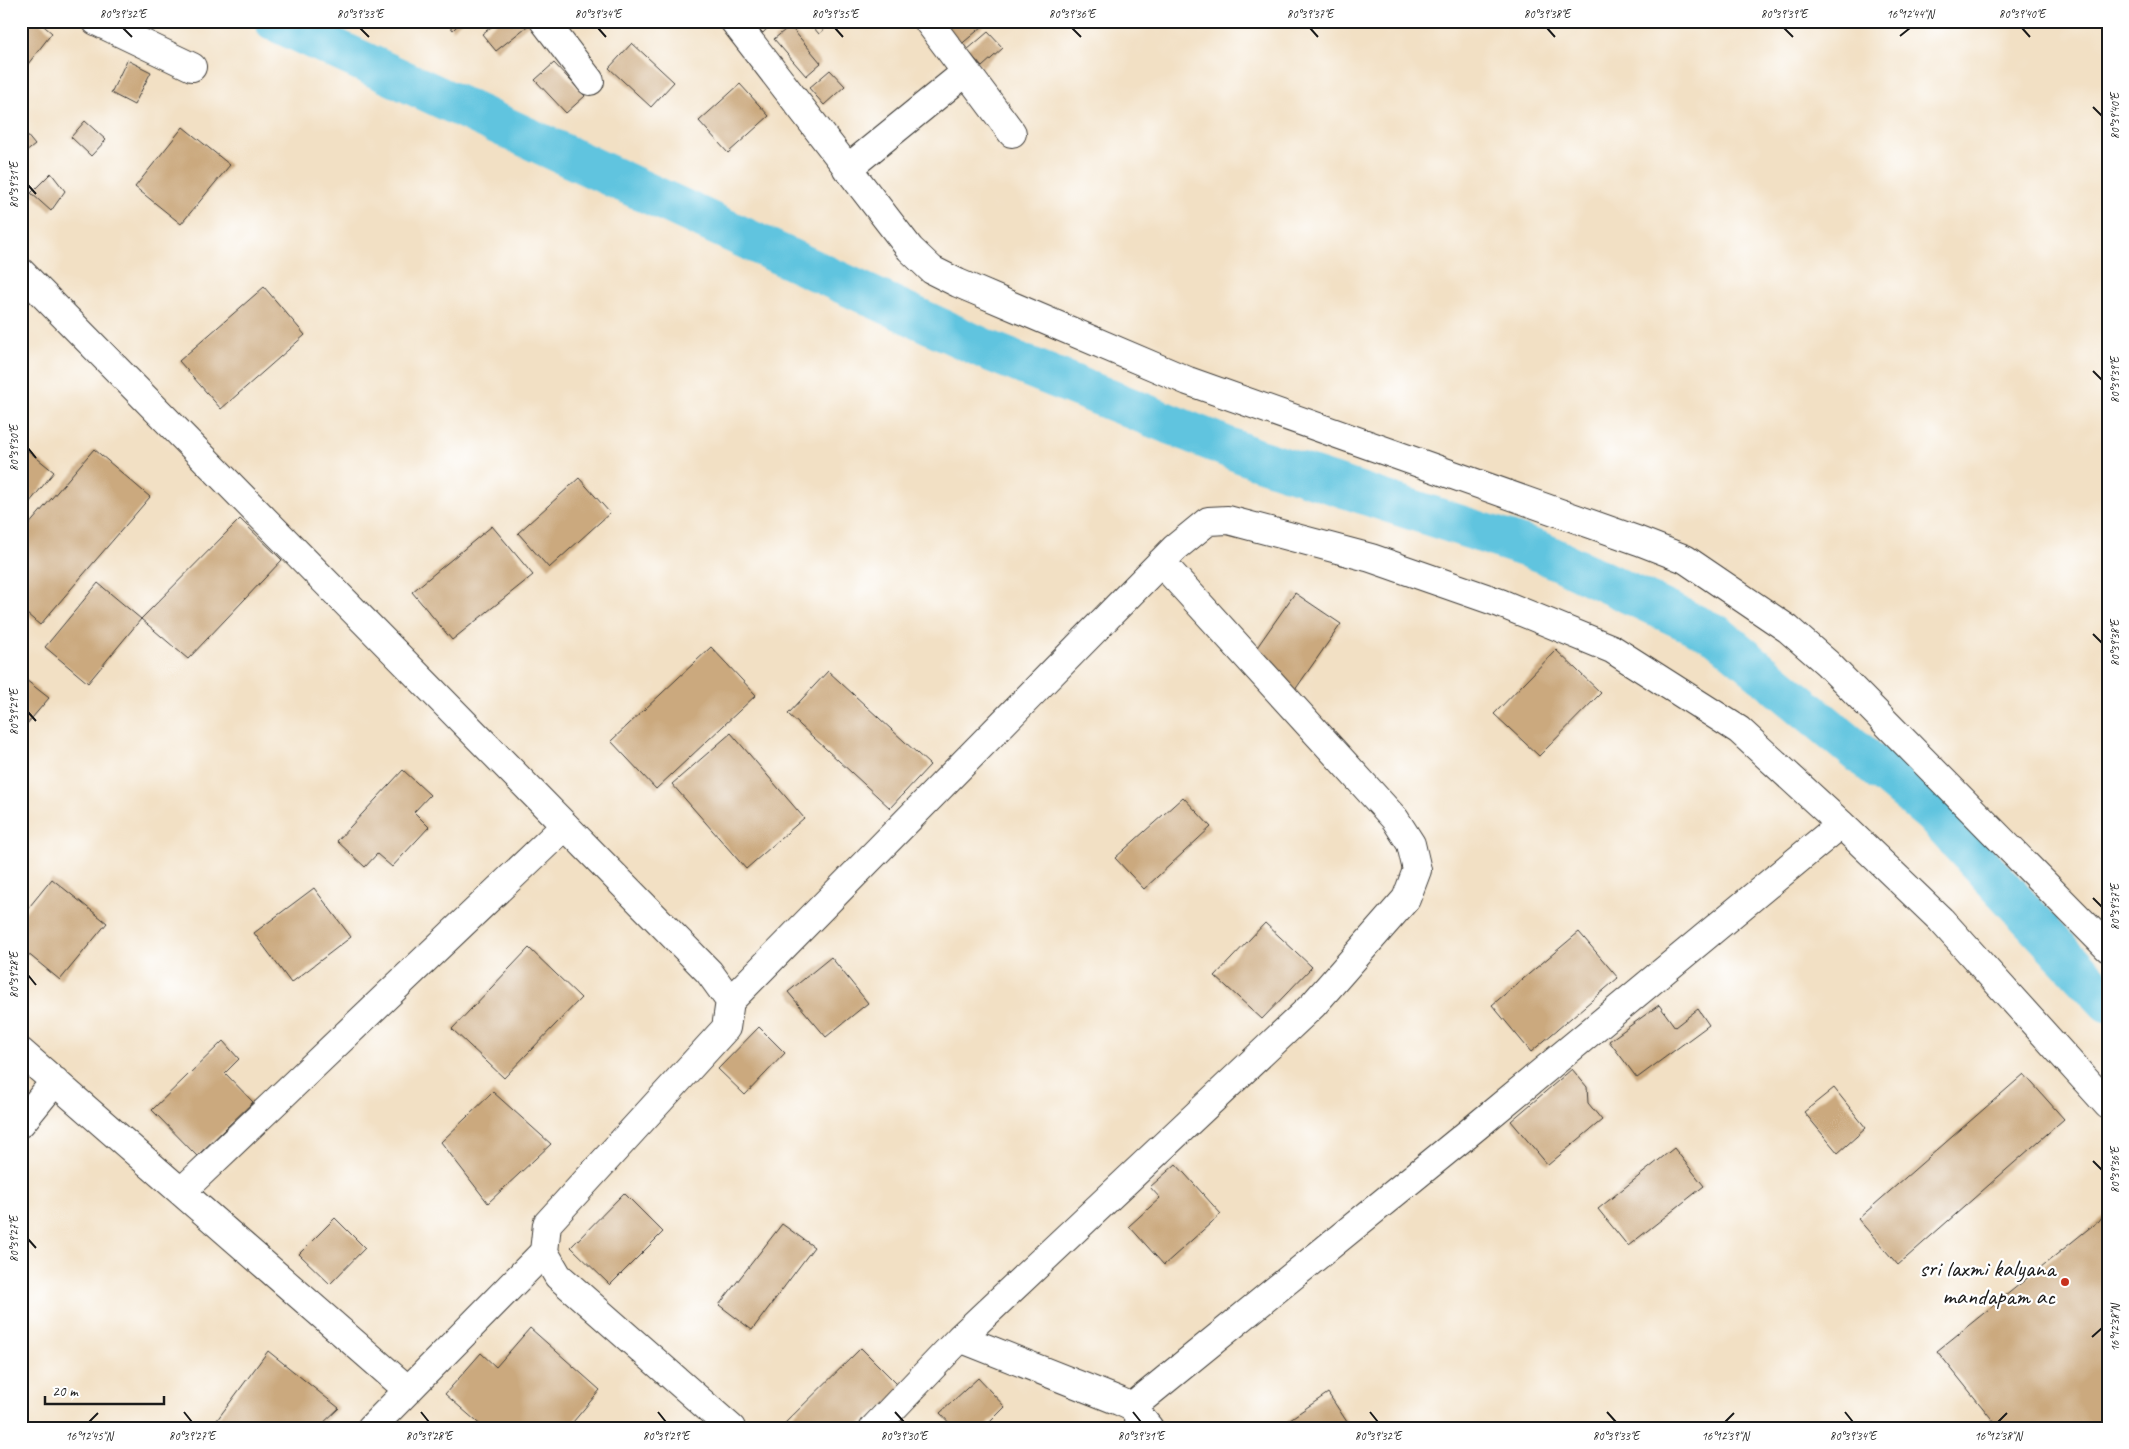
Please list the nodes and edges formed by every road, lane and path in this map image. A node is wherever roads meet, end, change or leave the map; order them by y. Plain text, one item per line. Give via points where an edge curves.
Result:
1 (96, 21) edge
2 (544, 21) edge
3 (734, 21) edge
4 (928, 21) edge
5 (192, 67) dead end
6 (966, 72) junction
7 (590, 81) dead end
8 (1012, 133) dead end
9 (847, 169) junction
10 (21, 272) edge
11 (1161, 562) junction
12 (1842, 824) junction
13 (565, 826) junction
14 (2108, 948) edge
15 (730, 1001) junction
16 (21, 1052) edge
17 (55, 1080) junction
18 (2108, 1105) edge
19 (21, 1123) edge
20 (182, 1192) junction
21 (544, 1252) junction
22 (960, 1338) junction
23 (408, 1390) junction
24 (1132, 1407) junction
25 (371, 1428) edge
26 (731, 1428) edge
27 (874, 1428) edge
28 (1149, 1428) edge

1 - 5 street
2 - 7 street
3 - 9 street
4 - 6 street
6 - 8 street
6 - 9 street
9 - 14 street via 910,249 932,270 958,284 1188,381 1685,559 1788,629 1826,663
10 - 13 street
11 - 12 street via 1208,521 1228,520 1371,558 1500,603 1612,649 1739,730
11 - 15 street
11 - 22 street via 1395,819 1411,844 1417,870 1406,899 1313,1005
12 - 18 street via 1941,920
12 - 24 street
13 - 15 street via 709,972
13 - 20 street
15 - 21 street via 726,1028 547,1224
16 - 17 street
17 - 19 street
17 - 20 street
20 - 23 street
21 - 23 street
21 - 26 street via 558,1276
22 - 24 street
22 - 27 street
23 - 25 street
24 - 28 street

